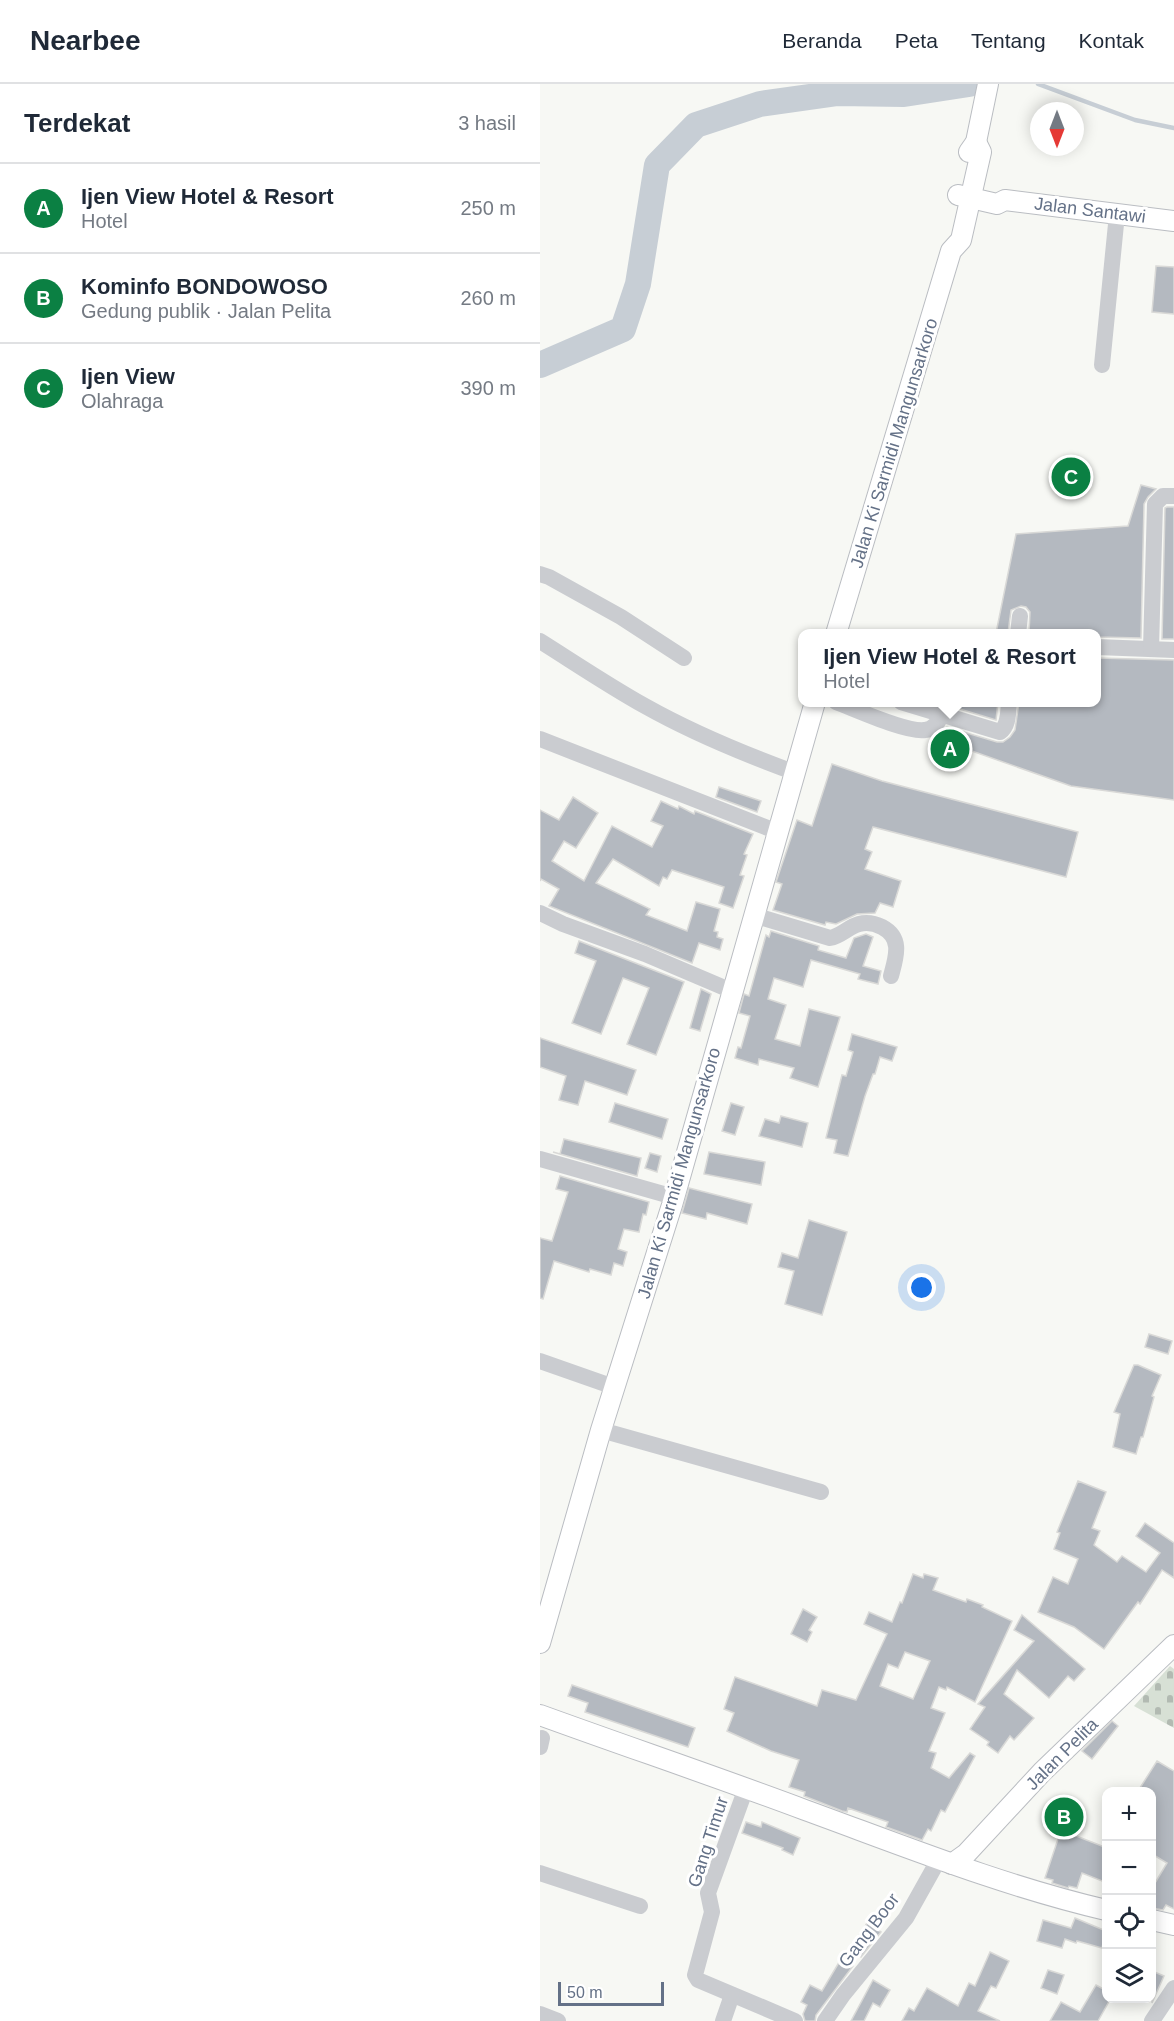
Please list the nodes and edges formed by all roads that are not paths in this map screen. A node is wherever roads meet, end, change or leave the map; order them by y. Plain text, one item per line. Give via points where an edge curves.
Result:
1 (988, 84) edge
2 (966, 191) junction
3 (1117, 214) junction
4 (1174, 220) edge
5 (1102, 365) dead end
6 (1174, 496) edge
7 (540, 574) edge
8 (1020, 615) dead end
9 (837, 629) edge
10 (1018, 629) edge
11 (540, 641) edge
12 (1101, 646) edge
13 (1151, 649) junction
14 (1174, 650) edge
15 (684, 658) dead end
16 (814, 707) edge
17 (850, 707) edge
18 (915, 707) edge
19 (1008, 707) edge
20 (941, 716) junction
21 (540, 739) edge
22 (796, 773) junction
23 (778, 832) junction
24 (540, 913) edge
25 (753, 915) junction
26 (891, 976) dead end
27 (732, 991) junction
28 (540, 1159) edge
29 (674, 1197) junction
30 (540, 1361) edge
31 (614, 1387) junction
32 (601, 1430) junction
33 (821, 1492) dead end
34 (540, 1643) edge
35 (1174, 1645) edge
36 (540, 1715) edge
37 (746, 1788) junction
38 (946, 1862) junction
39 (540, 1872) edge
40 (640, 1906) dead end
41 (1102, 1909) edge
42 (1156, 1921) edge
43 (1174, 1925) edge
44 (1174, 1988) edge
45 (732, 1995) junction
46 (540, 2014) edge
47 (558, 2021) edge
48 (723, 2021) edge
49 (795, 2021) edge
50 (825, 2021) edge
51 (1152, 2021) edge

1 - 2 main road, Jalan Ki Sarmidi Mangunsarkoro via 977,135 969,150
2 - 3 main road, Jalan Santawi via 997,204 1005,200
2 - 9 main road, Jalan Ki Sarmidi Mangunsarkoro via 948,237 951,251
3 - 4 main road, Jalan Santawi
3 - 5 street
6 - 13 street via 1163,496 1155,504
7 - 15 street via 621,617
8 - 10 street
11 - 22 street via 673,721
12 - 13 street
13 - 14 street
16 - 22 main road, Jalan Ki Sarmidi Mangunsarkoro
17 - 20 street via 914,730 931,729
18 - 20 street
19 - 20 street via 1006,724 1000,732
21 - 23 street
22 - 23 main road, Jalan Ki Sarmidi Mangunsarkoro
23 - 25 main road, Jalan Ki Sarmidi Mangunsarkoro
24 - 27 street
25 - 26 street via 830,938 858,924 877,925 893,935 898,946
25 - 27 main road, Jalan Ki Sarmidi Mangunsarkoro
27 - 29 main road, Jalan Ki Sarmidi Mangunsarkoro
28 - 29 street
29 - 31 main road, Jalan Ki Sarmidi Mangunsarkoro
30 - 31 street
31 - 32 main road, Jalan Ki Sarmidi Mangunsarkoro
32 - 33 street
32 - 34 main road, Jalan Ki Sarmidi Mangunsarkoro
35 - 38 main road, Jalan Pelita via 1042,1772 966,1854
36 - 37 main road
37 - 38 main road
37 - 45 street, Gang Timur via 708,1893 712,1912 694,1975
38 - 41 main road
38 - 50 street, Gang Boor
39 - 40 street
42 - 43 main road
44 - 51 street
45 - 48 street
45 - 49 street, Gang Timur
46 - 47 street

